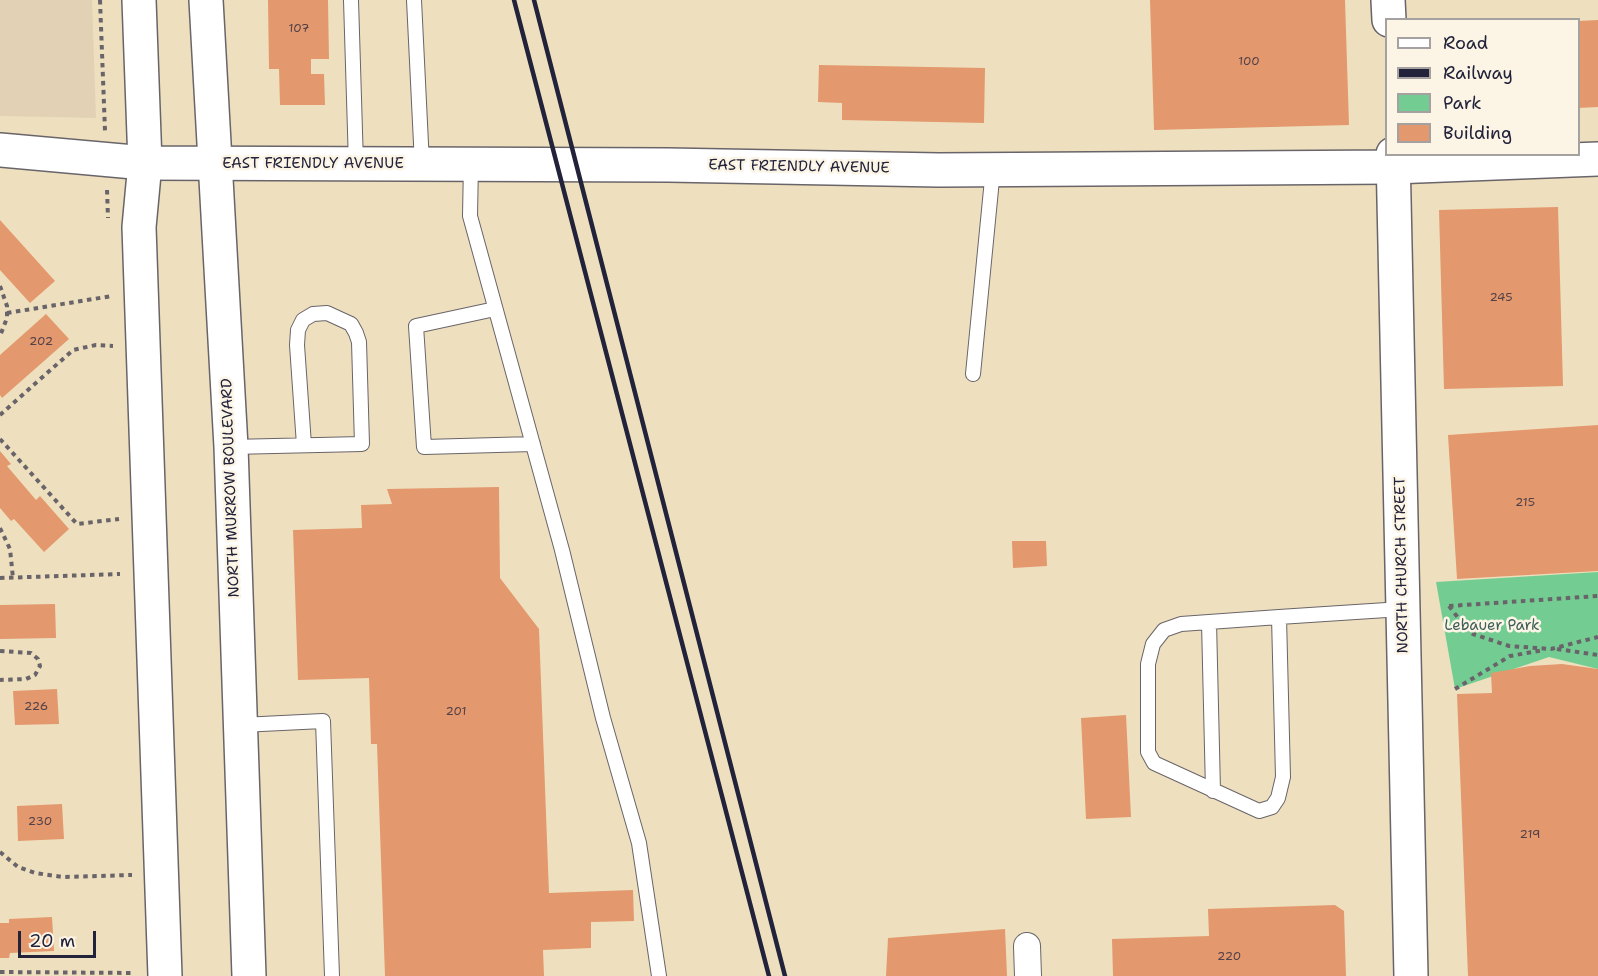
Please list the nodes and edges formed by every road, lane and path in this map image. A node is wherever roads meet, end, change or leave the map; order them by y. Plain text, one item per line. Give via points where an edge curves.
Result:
1 (100, 0) edge
2 (139, 0) edge
3 (206, 0) edge
4 (351, 0) edge
5 (414, 0) edge
6 (1388, 0) edge
7 (1389, 18) edge
8 (105, 141) dead end
9 (0, 150) edge
10 (1598, 159) edge
11 (1393, 161) edge
12 (145, 163) junction
13 (214, 164) junction
14 (356, 164) junction
15 (422, 164) junction
16 (471, 164) junction
17 (993, 169) junction
18 (0, 286) edge
19 (112, 296) dead end
20 (495, 309) junction
21 (7, 313) junction
22 (0, 336) edge
23 (113, 345) dead end
24 (973, 374) dead end
25 (0, 416) edge
26 (0, 439) edge
27 (533, 444) junction
28 (304, 445) junction
29 (231, 447) junction
30 (119, 519) dead end
31 (0, 528) edge
32 (120, 574) dead end
33 (0, 578) edge
34 (13, 578) junction
35 (1598, 596) edge
36 (1402, 609) junction
37 (1279, 617) junction
38 (1209, 622) junction
39 (1598, 637) edge
40 (1551, 649) junction
41 (0, 651) edge
42 (1598, 655) edge
43 (0, 680) edge
44 (1455, 689) dead end
45 (241, 725) junction
46 (1213, 791) junction
47 (0, 852) edge
48 (132, 875) dead end
49 (1027, 946) dead end
50 (0, 972) edge
51 (150, 974) edge
52 (249, 976) edge
53 (332, 976) edge
54 (659, 976) edge
55 (1028, 976) edge
56 (1411, 976) edge

1 - 8 path
2 - 12 main road
3 - 13 main road, NORTH MURROW BOULEVARD
4 - 14 lane
5 - 15 lane
6 - 7 main road
9 - 12 main road, EAST FRIENDLY AVENUE
10 - 11 main road, EAST FRIENDLY AVENUE
11 - 17 main road, EAST FRIENDLY AVENUE
11 - 36 main road, NORTH CHURCH STREET
12 - 13 main road, EAST FRIENDLY AVENUE
12 - 51 main road via 139,227
13 - 14 main road, EAST FRIENDLY AVENUE
13 - 29 main road, NORTH MURROW BOULEVARD
14 - 15 main road, EAST FRIENDLY AVENUE
15 - 16 main road, EAST FRIENDLY AVENUE
16 - 17 main road, EAST FRIENDLY AVENUE
16 - 20 lane via 470,216
17 - 24 lane
18 - 21 path
19 - 21 path
20 - 27 lane
20 - 27 lane via 416,326 424,447
21 - 22 path
23 - 25 path via 73,350
26 - 30 path via 76,524
27 - 54 lane via 639,843
28 - 28 lane via 362,444 359,342 351,324 327,313 313,314 303,320 298,330
28 - 29 lane
29 - 45 main road, NORTH MURROW BOULEVARD
31 - 34 path via 10,549
32 - 34 path
33 - 34 path
35 - 40 path via 1449,606 1470,633 1509,646
36 - 37 lane
36 - 56 main road, NORTH CHURCH STREET
37 - 38 lane
37 - 46 lane via 1283,777 1278,798 1272,807 1259,811
38 - 46 lane
38 - 46 lane via 1164,630 1153,645 1148,664 1148,752 1154,763 1166,771
39 - 40 path
40 - 42 path
40 - 44 path via 1510,656
41 - 43 path via 32,653 40,666 35,675 26,679
45 - 52 main road, NORTH MURROW BOULEVARD
45 - 53 lane via 323,722
47 - 48 path via 18,867 35,873 63,877
49 - 55 street
50 - 51 path

